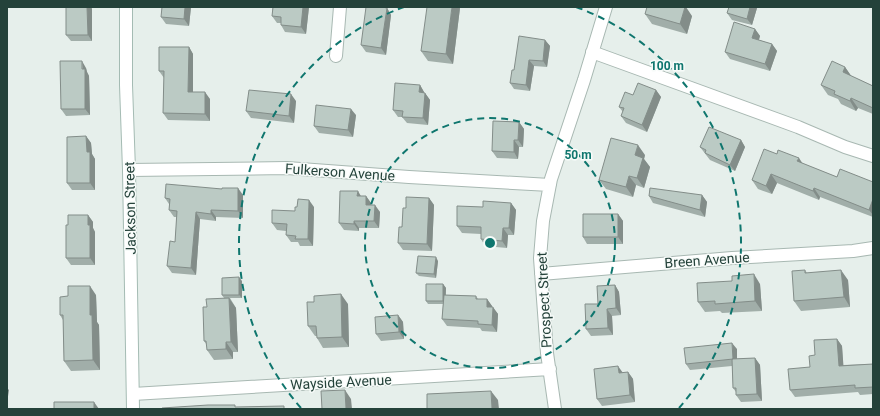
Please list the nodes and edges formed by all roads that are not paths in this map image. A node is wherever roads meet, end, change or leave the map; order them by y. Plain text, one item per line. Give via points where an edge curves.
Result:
1 (126, 7) edge
2 (340, 7) edge
3 (606, 7) edge
4 (592, 52) junction
5 (336, 56) dead end
6 (873, 156) edge
7 (130, 170) junction
8 (550, 185) junction
9 (873, 248) edge
10 (541, 274) junction
11 (550, 370) junction
12 (132, 394) junction
13 (133, 409) edge
14 (555, 409) edge

1 - 7 street, Jackson Street
2 - 5 street
3 - 4 street, Prospect Street
4 - 6 street
4 - 8 street, Prospect Street
7 - 8 street, Fulkerson Avenue via 287,168
7 - 12 street, Jackson Street
8 - 10 street, Prospect Street via 543,220
9 - 10 street, Breen Avenue
10 - 11 street, Prospect Street
11 - 12 street, Wayside Avenue
11 - 14 street, Prospect Street
12 - 13 street, Jackson Street

